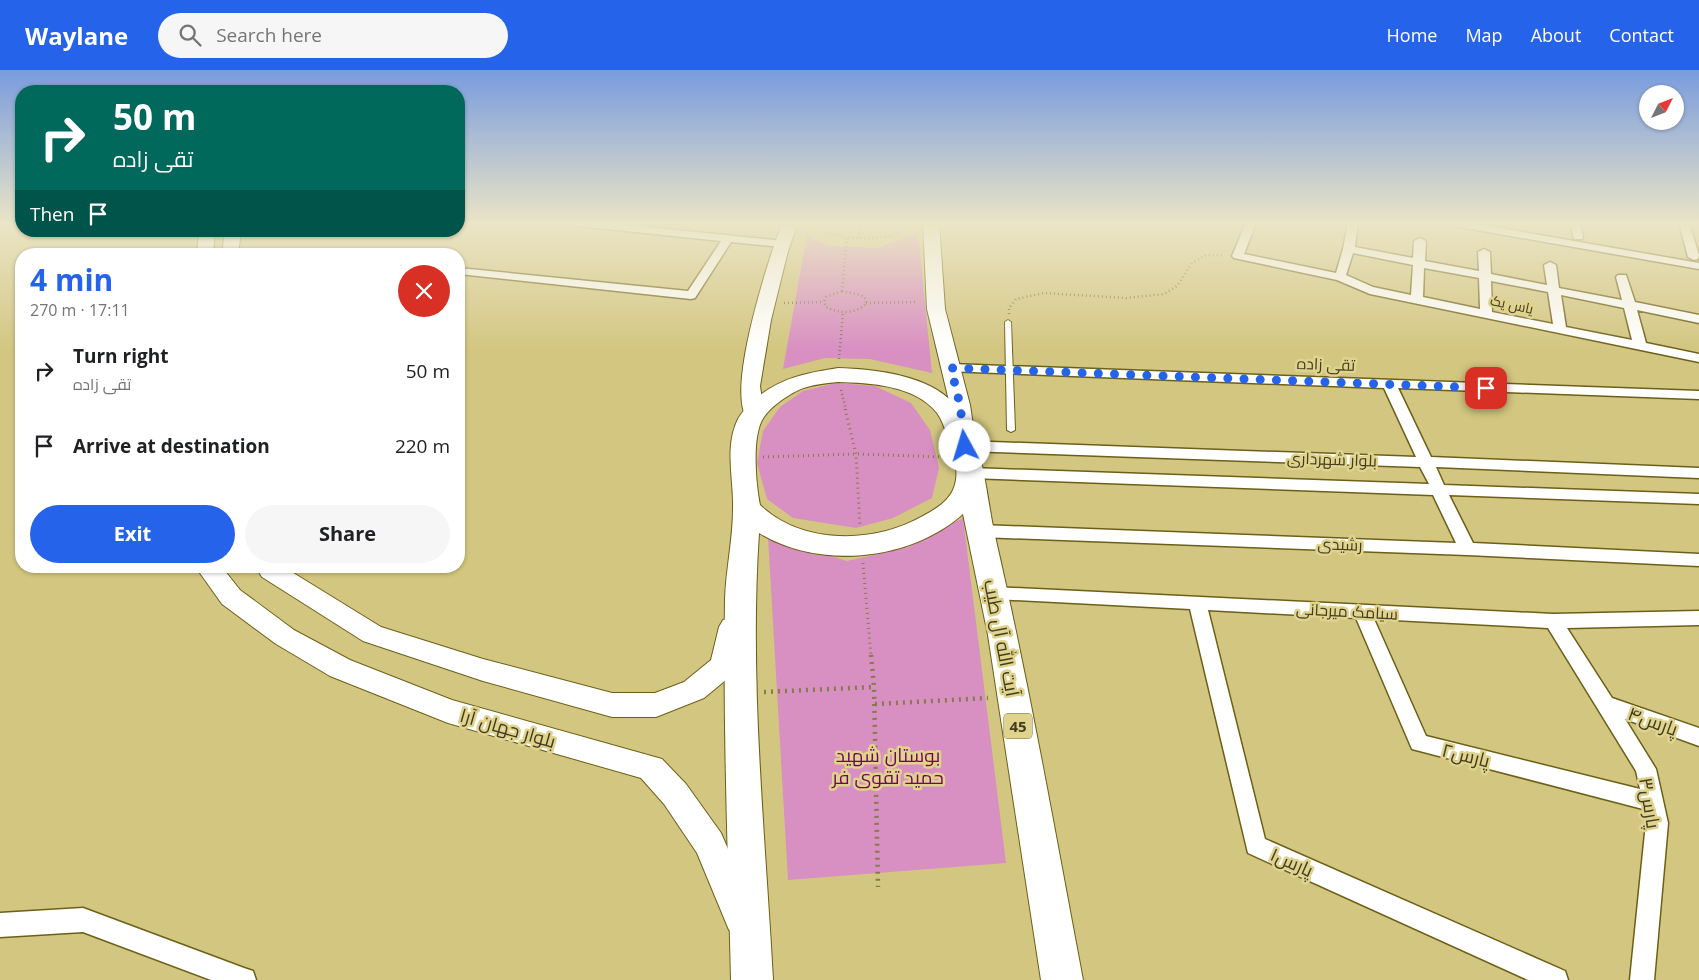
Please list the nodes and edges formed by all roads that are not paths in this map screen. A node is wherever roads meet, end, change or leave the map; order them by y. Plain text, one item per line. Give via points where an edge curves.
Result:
1 (710, 265) edge
2 (776, 265) edge
3 (934, 265) edge
4 (1284, 265) edge
5 (1344, 265) edge
6 (1419, 265) edge
7 (1431, 265) edge
8 (1485, 265) edge
9 (1550, 265) dead end
10 (465, 272) edge
11 (1340, 277) junction
12 (1485, 277) junction
13 (1622, 277) dead end
14 (1554, 290) junction
15 (1417, 300) junction
16 (1629, 306) junction
17 (1486, 314) junction
18 (1699, 320) edge
19 (1008, 322) road end
20 (1560, 329) junction
21 (1640, 346) junction
22 (1699, 358) edge
23 (951, 368) junction
24 (1010, 370) junction
25 (1389, 384) junction
26 (1699, 396) edge
27 (754, 414) junction
28 (1011, 430) dead end
29 (968, 459) junction
30 (1427, 462) junction
31 (1699, 473) edge
32 (1438, 489) junction
33 (1699, 499) edge
34 (747, 507) junction
35 (980, 531) junction
36 (1467, 549) junction
37 (1699, 560) edge
38 (212, 573) edge
39 (273, 573) edge
40 (994, 593) junction
41 (740, 596) junction
42 (1197, 603) junction
43 (1362, 611) junction
44 (1699, 618) edge
45 (1553, 621) junction
46 (1606, 704) junction
47 (1699, 737) edge
48 (1653, 802) junction
49 (0, 925) edge
50 (750, 938) junction
51 (244, 980) edge
52 (752, 980) edge
53 (1062, 980) edge
54 (1556, 980) edge
55 (1642, 980) edge

1 - 10 street via 691,295
2 - 27 main road via 750,386
3 - 23 main road, آیت الله آل طیب via 936,301
4 - 11 street, یاس یک
5 - 11 street
6 - 15 street
7 - 12 street
8 - 12 street
9 - 14 street
11 - 15 street, یاس یک via 1370,290
12 - 14 street
12 - 17 street
13 - 16 street
14 - 16 street
14 - 20 street
15 - 17 street, یاس یک
16 - 18 street
16 - 21 street
17 - 20 street, یاس یک
19 - 24 lane
20 - 21 street, یاس یک
21 - 22 street, یاس یک
23 - 24 street, تقی زاده
23 - 29 main road, آیت الله آل طیب
24 - 25 street, تقی زاده
24 - 28 lane
25 - 26 street, تقی زاده
25 - 30 street
27 - 29 highway via 782,390 800,382 838,375 884,379 909,386 944,408
27 - 34 highway via 744,441
29 - 30 street, بلوار شهرداری
29 - 32 street, بلوار شهرداری
29 - 34 highway via 962,500 950,514 911,534 887,541 832,545 806,540 782,534 761,522
29 - 35 highway, آیت الله آل طیب / 45
30 - 31 street, بلوار شهرداری
30 - 32 street
32 - 33 street, بلوار شهرداری
32 - 36 street
34 - 41 highway
35 - 36 street, رشیدی
35 - 40 highway, آیت الله آل طیب / 45
36 - 37 street, رشیدی
38 - 50 main road, بلوار جهان آرا via 231,597 285,637 340,668 448,711 651,768 675,794 710,844
39 - 41 main road via 372,634 483,670 612,704 656,705 694,690 723,666
40 - 42 street, سیامک میرجانی
40 - 53 highway, آیت الله آل طیب / 45
41 - 50 highway
42 - 43 street, سیامک میرجانی
42 - 54 street, پارس۱ via 1256,846
43 - 45 street, سیامک میرجانی
43 - 48 street, پارس۲ via 1419,743
44 - 45 street, سیامک میرجانی
45 - 46 street, پارس۳
46 - 47 street, پارس۴
46 - 48 street, پارس۳ via 1646,769
48 - 55 street, پارس۳ via 1657,823
49 - 51 street via 83,920
50 - 52 highway

